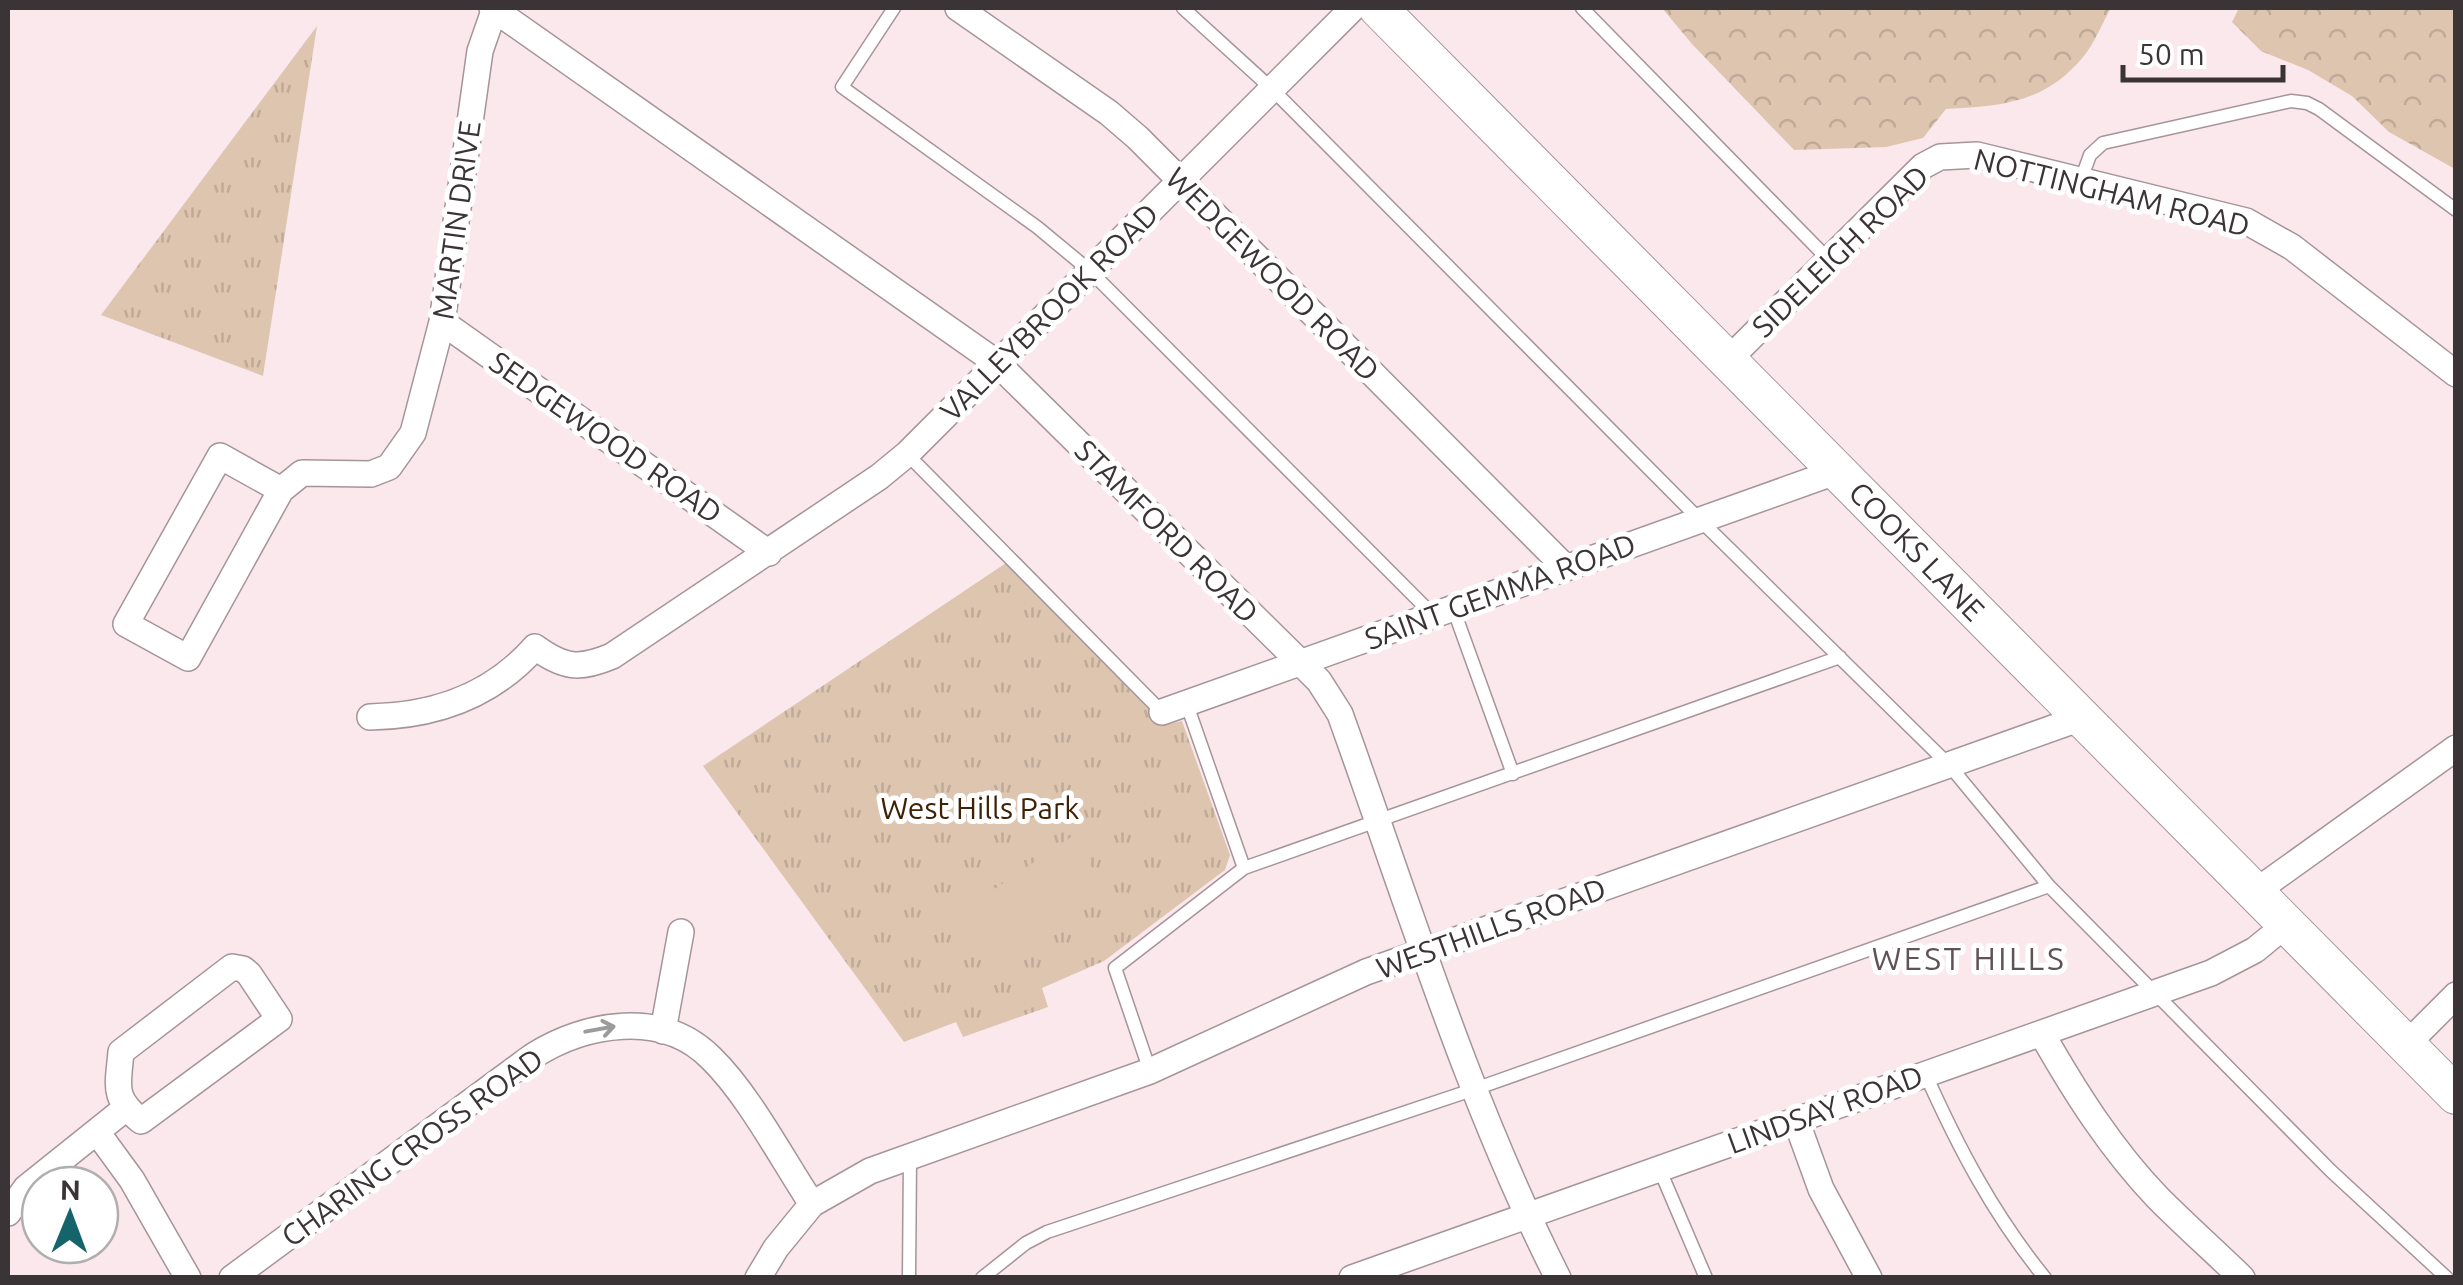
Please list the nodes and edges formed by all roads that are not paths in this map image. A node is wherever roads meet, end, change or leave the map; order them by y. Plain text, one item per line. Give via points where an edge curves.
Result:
1 (494, 8) edge
2 (894, 8) edge
3 (958, 8) edge
4 (1183, 8) edge
5 (1354, 8) edge
6 (1378, 8) edge
7 (1582, 8) edge
8 (1272, 89) junction
9 (1960, 154) joint
10 (1180, 180) junction
11 (2081, 180) junction
12 (2456, 210) edge
13 (1830, 261) junction
14 (1090, 271) junction
15 (442, 322) junction
16 (1727, 361) junction
17 (998, 363) junction
18 (2456, 374) edge
19 (907, 454) junction
20 (1838, 471) junction
21 (281, 490) junction
22 (1700, 520) junction
23 (769, 553) junction
24 (1565, 568) junction
25 (1443, 612) junction
26 (1840, 657) junction
27 (1299, 662) junction
28 (1174, 707) junction
29 (370, 717) dead end
30 (2081, 718) junction
31 (2456, 748) edge
32 (1949, 765) junction
33 (1513, 774) junction
34 (1378, 820) junction
35 (1244, 868) junction
36 (2050, 886) junction
37 (2256, 892) junction
38 (2288, 924) junction
39 (681, 932) dead end
40 (1426, 951) junction
41 (2155, 993) junction
42 (2456, 995) edge
43 (663, 1030) junction
44 (2042, 1034) junction
45 (2405, 1046) junction
46 (1150, 1071) junction
47 (1925, 1073) junction
48 (1475, 1088) junction
49 (2456, 1095) edge
50 (126, 1108) junction
51 (1796, 1120) junction
52 (97, 1132) junction
53 (910, 1158) junction
54 (1659, 1168) junction
55 (812, 1204) junction
56 (8, 1213) edge
57 (1526, 1216) junction
58 (188, 1278) edge
59 (232, 1278) edge
60 (758, 1278) edge
61 (909, 1278) edge
62 (982, 1278) edge
63 (1352, 1278) edge
64 (1558, 1278) edge
65 (1706, 1278) edge
66 (1868, 1278) edge
67 (2045, 1278) edge
68 (2242, 1278) edge
69 (2446, 1278) edge

1 - 15 street, MARTIN DRIVE via 480,51
1 - 17 street, STAMFORD ROAD
2 - 14 lane via 842,86
3 - 10 street, WEDGEWOOD ROAD via 1109,114
4 - 8 lane
5 - 8 street, VALLEYBROOK ROAD
6 - 16 main road, COOKS LANE
7 - 13 lane
8 - 10 street, VALLEYBROOK ROAD
8 - 22 lane
9 - 11 street, NOTTINGHAM ROAD
9 - 13 street, SIDELEIGH ROAD via 1924,166
10 - 14 street, VALLEYBROOK ROAD
10 - 24 street, WEDGEWOOD ROAD
11 - 12 lane via 2102,143 2292,101 2319,109
11 - 18 street, NOTTINGHAM ROAD via 2216,212 2268,232
13 - 16 street, SIDELEIGH ROAD
14 - 17 street, VALLEYBROOK ROAD
14 - 25 lane
15 - 21 street, MARTIN DRIVE via 413,433 389,467 371,474 302,474
15 - 23 street, SEDGEWOOD ROAD
16 - 20 main road, COOKS LANE
17 - 19 street, VALLEYBROOK ROAD
17 - 27 street, STAMFORD ROAD
19 - 23 street, VALLEYBROOK ROAD
19 - 28 lane
20 - 22 street, SAINT GEMMA ROAD
20 - 30 main road, COOKS LANE
21 - 21 street via 188,658 126,624 220,456
22 - 24 street, SAINT GEMMA ROAD
22 - 26 lane
23 - 29 street, VALLEYBROOK ROAD via 596,662 563,664 535,647 500,680 445,708
24 - 25 street, SAINT GEMMA ROAD
25 - 27 street, SAINT GEMMA ROAD
25 - 33 lane
26 - 32 lane
26 - 33 lane
27 - 28 street, SAINT GEMMA ROAD
27 - 34 street, STAMFORD ROAD via 1340,714
28 - 35 lane
30 - 32 street, WESTHILLS ROAD
30 - 37 main road, COOKS LANE
31 - 37 street
32 - 36 lane
32 - 40 street, WESTHILLS ROAD
33 - 34 lane
34 - 35 lane
34 - 40 street, STAMFORD ROAD
35 - 46 lane via 1114,968
36 - 41 lane
36 - 48 lane
37 - 38 main road, COOKS LANE
38 - 41 street, LINDSAY ROAD via 2230,965
38 - 45 main road, COOKS LANE
39 - 43 street
40 - 46 street, WESTHILLS ROAD
40 - 48 street, STAMFORD ROAD
41 - 44 street, LINDSAY ROAD
41 - 69 lane
42 - 45 street
43 - 55 street, CHARING CROSS ROAD via 699,1048 729,1078
59 -> 43 street, CHARING CROSS ROAD via 559,1040 618,1026
44 - 47 street, LINDSAY ROAD
44 - 68 street via 2128,1164
45 - 49 main road, COOKS LANE
46 - 53 street, WESTHILLS ROAD
47 - 51 street, LINDSAY ROAD
47 - 67 lane via 1986,1198
48 - 57 street, STAMFORD ROAD
48 - 62 lane via 1046,1232
50 - 50 street via 141,1121 279,1019 243,968 232,967 121,1052 117,1094
50 - 52 street
51 - 54 street, LINDSAY ROAD
51 - 66 street via 1821,1188
52 - 56 street via 26,1188
52 - 58 street
53 - 55 street, WESTHILLS ROAD via 870,1171
53 - 61 lane
54 - 57 street, LINDSAY ROAD
54 - 65 lane
55 - 60 street
57 - 63 street, LINDSAY ROAD via 1413,1262
57 - 64 street, STAMFORD ROAD

